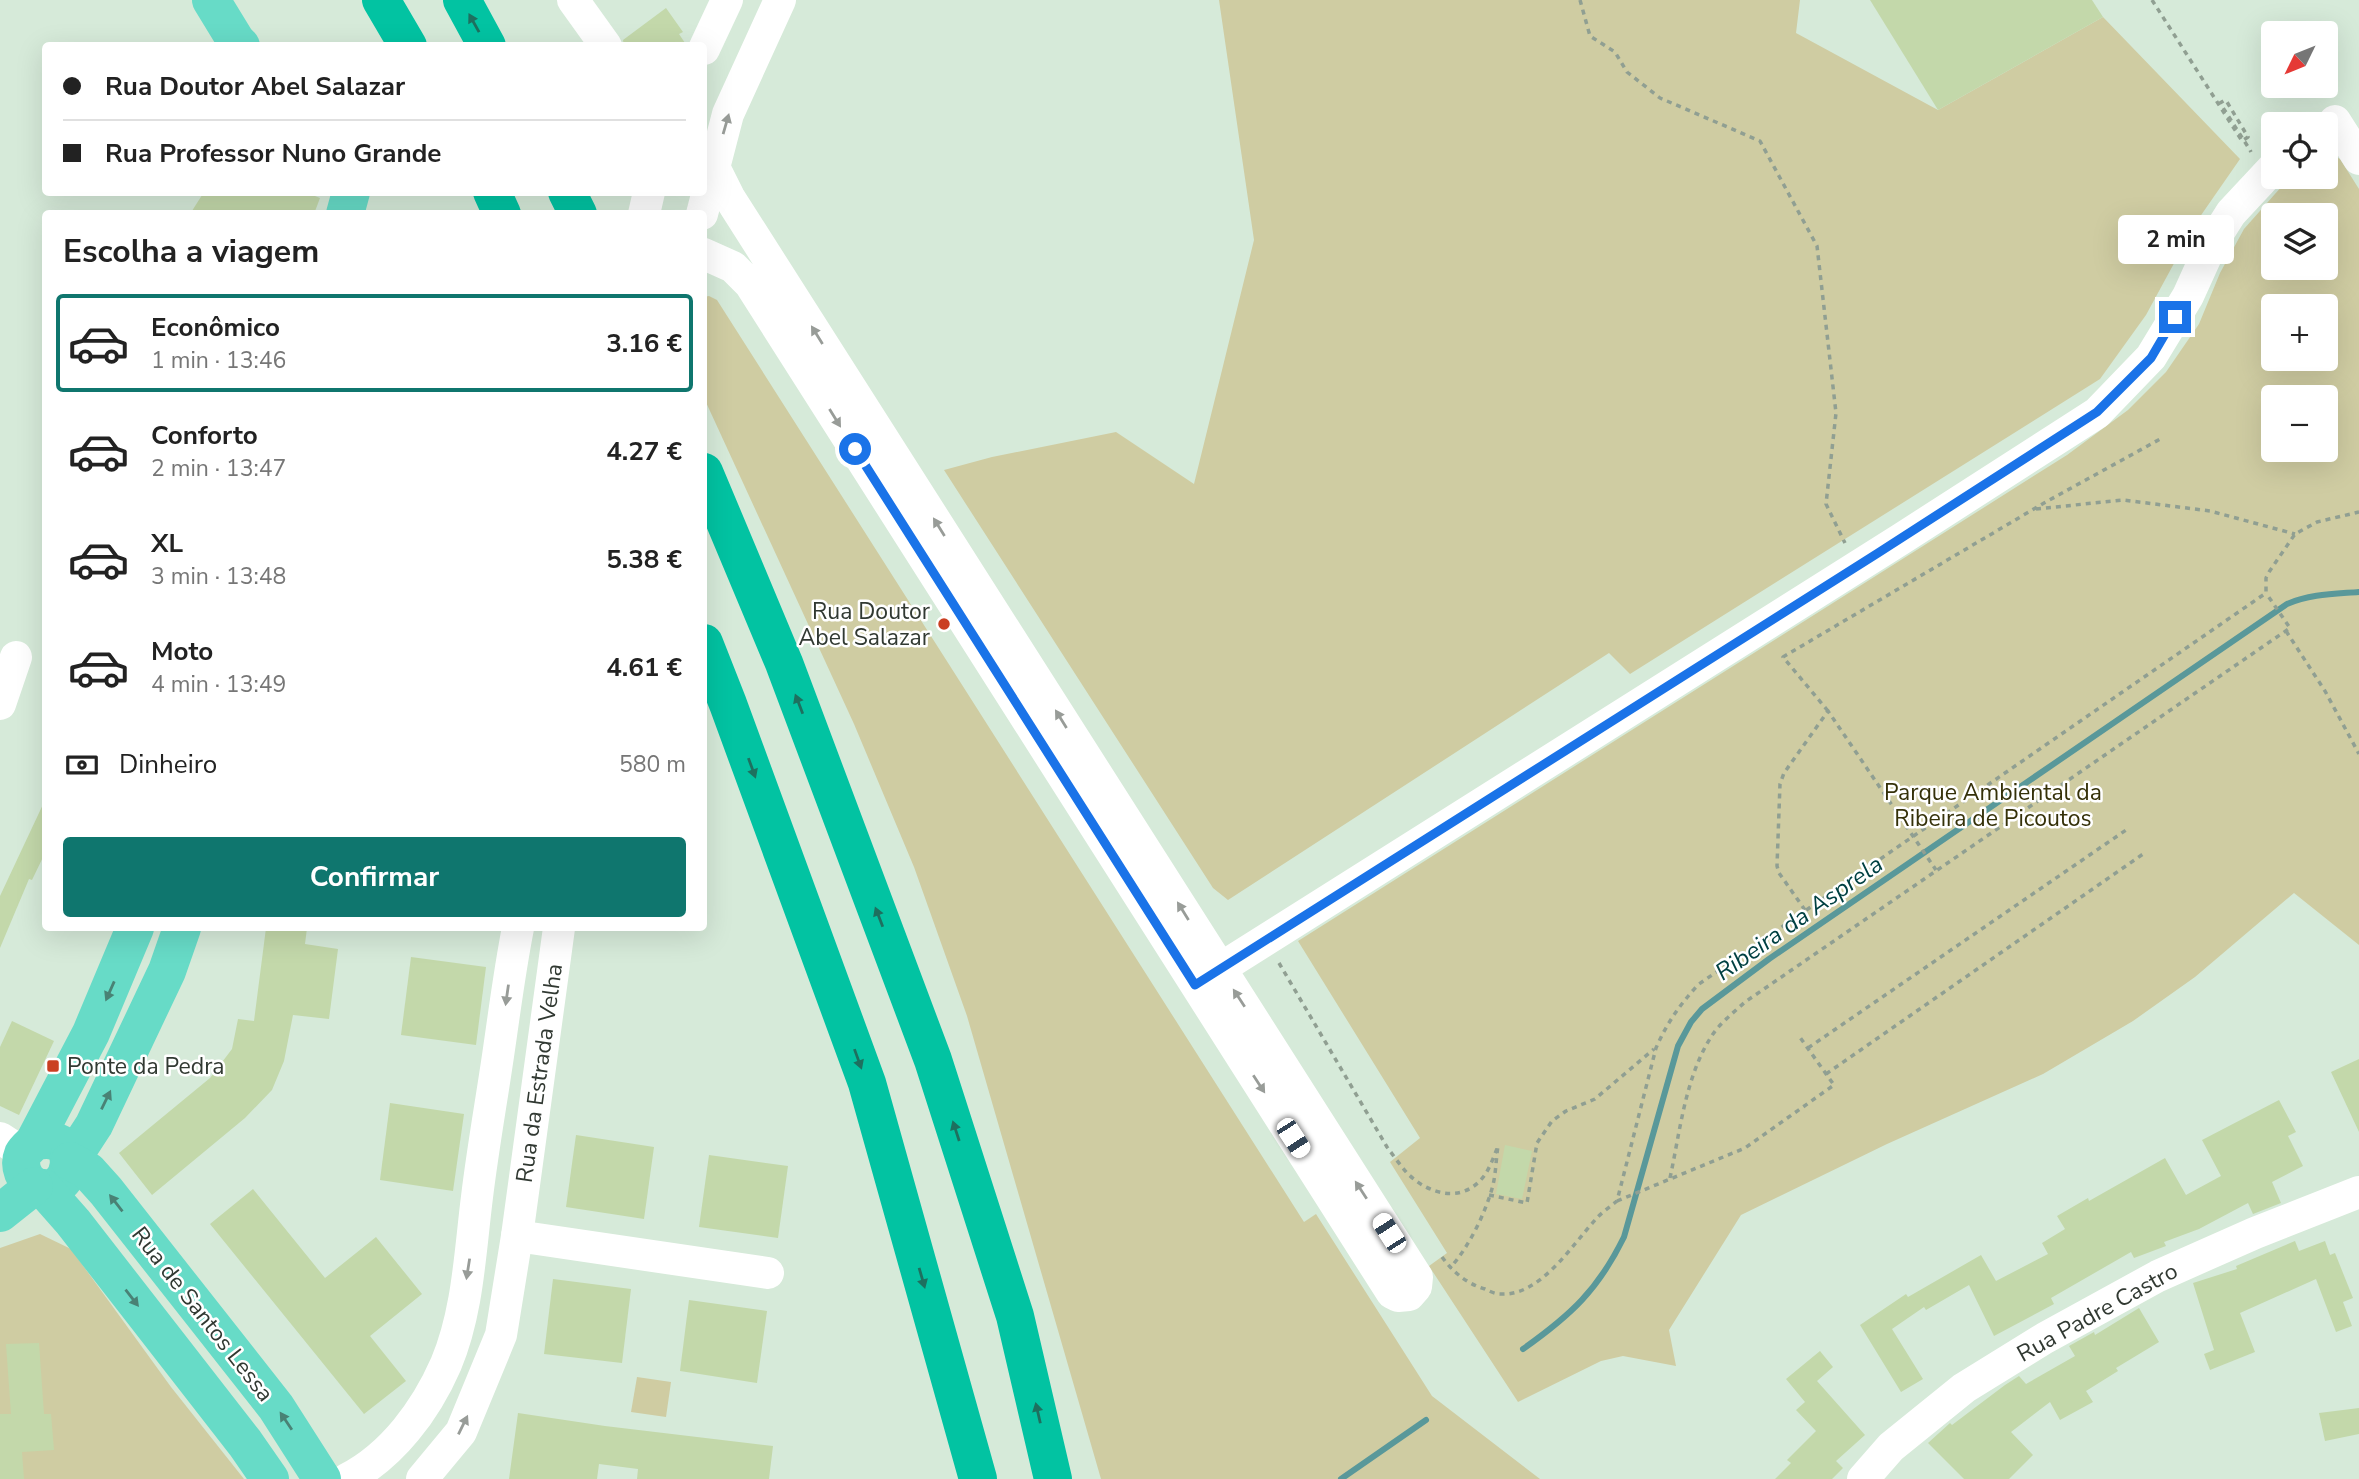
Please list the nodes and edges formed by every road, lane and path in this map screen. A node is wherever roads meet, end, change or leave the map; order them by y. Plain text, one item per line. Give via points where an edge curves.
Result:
1 (211, 0) edge
2 (381, 0) edge
3 (407, 0) edge
4 (462, 0) edge
5 (573, 0) edge
6 (780, 0) edge
7 (1580, 0) edge
8 (2152, 0) edge
9 (724, 6) edge
10 (765, 35) junction
11 (237, 42) edge
12 (395, 42) edge
13 (406, 42) edge
14 (485, 42) edge
15 (603, 42) edge
16 (707, 43) edge
17 (2340, 118) edge
18 (2243, 140) edge
19 (2243, 140) edge
20 (2243, 140) edge
21 (2243, 140) edge
22 (2359, 159) edge
23 (2261, 161) edge
24 (714, 167) junction
25 (2261, 180) edge
26 (707, 194) edge
27 (707, 255) edge
28 (2162, 438) dead end
29 (707, 479) edge
30 (2033, 509) junction
31 (2359, 512) edge
32 (2295, 534) junction
33 (1856, 567) junction
34 (2266, 593) junction
35 (2288, 629) junction
36 (707, 650) edge
37 (16, 657) dead end
38 (0, 704) edge
39 (1828, 711) junction
40 (2359, 754) edge
41 (2129, 828) dead end
42 (1913, 835) junction
43 (2147, 852) dead end
44 (1936, 870) junction
45 (1805, 909) junction
46 (134, 931) edge
47 (181, 931) edge
48 (518, 931) edge
49 (559, 931) edge
50 (1265, 940) junction
51 (1208, 977) junction
52 (1799, 1036) dead end
53 (1656, 1048) junction
54 (1808, 1048) junction
55 (1826, 1074) junction
56 (69, 1158) junction
57 (22, 1166) edge
58 (1670, 1178) junction
59 (2359, 1192) edge
60 (1489, 1195) junction
61 (1617, 1201) junction
62 (475, 1212) junction
63 (0, 1213) edge
64 (518, 1227) junction
65 (1442, 1257) dead end
66 (1450, 1268) junction
67 (768, 1273) dead end
68 (270, 1479) edge
69 (322, 1479) edge
70 (347, 1479) edge
71 (422, 1479) edge
72 (978, 1479) edge
73 (1053, 1479) edge
74 (1863, 1479) edge

1 - 11 main road
2 - 13 highway
3 - 12 main road
14 -> 4 highway
5 - 15 street
6 - 10 street
7 - 33 path via 1590,36 1615,52 1627,72 1660,98 1760,141 1817,246 1836,413 1826,504
8 - 18 path
9 - 10 street
9 - 16 street
24 -> 10 street via 728,114
17 - 22 street
19 - 20 path via 2248,137 2225,100 2220,103
21 - 23 path
24 - 26 street
51 -> 24 street
25 - 33 street via 2212,243 2188,296 2151,358 2097,412
27 -> 51 street via 733,267 750,284
28 - 30 path
73 -> 29 highway via 1015,1316 933,1060 784,663
30 - 32 path via 2123,500 2210,511
30 - 39 path via 1783,657
31 - 32 path via 2317,522
32 - 34 path via 2266,578
33 - 50 street
34 - 35 path
34 - 42 path
35 - 40 path
35 - 44 path
36 -> 72 highway via 867,1083
37 - 38 street
39 - 42 path
39 - 45 path via 1780,784 1777,866
41 - 54 path
42 - 44 path
42 - 45 path
43 - 55 path
44 - 58 path via 1745,1002 1712,1036 1689,1090
45 - 53 path via 1699,984 1681,1002
46 -> 57 main road via 91,1033
56 -> 47 main road via 94,1125
48 -> 62 street, Rua da Estrada Velha
49 - 64 street, Rua da Estrada Velha
50 - 51 street
50 - 60 path via 1387,1147 1408,1174 1449,1195 1468,1191 1484,1176 1498,1146
51 -> 51 street via 1392,1293 1409,1295 1417,1277
52 - 54 path
53 - 60 path via 1595,1099 1552,1121 1537,1143 1527,1203
53 - 61 path
54 - 55 path
55 - 58 path via 1834,1085 1745,1147
56 - 57 main road via 68,1172 53,1187
69 -> 56 main road, Rua de Santos Lessa via 276,1408 106,1191
57 - 63 main road
57 -> 68 main road, Rua de Santos Lessa via 90,1243
58 - 61 path
59 - 74 street, Rua Padre Castro via 2158,1276 2045,1338 1964,1388 1891,1447
60 - 66 path via 1465,1251
61 - 66 path via 1547,1273 1520,1291 1500,1294 1474,1286
62 - 64 street
62 -> 70 street, Rua da Estrada Velha via 461,1309 446,1363 425,1405 399,1438 378,1460
64 - 67 street
71 -> 64 street, Rua da Estrada Velha via 461,1432 501,1335
65 - 66 path

